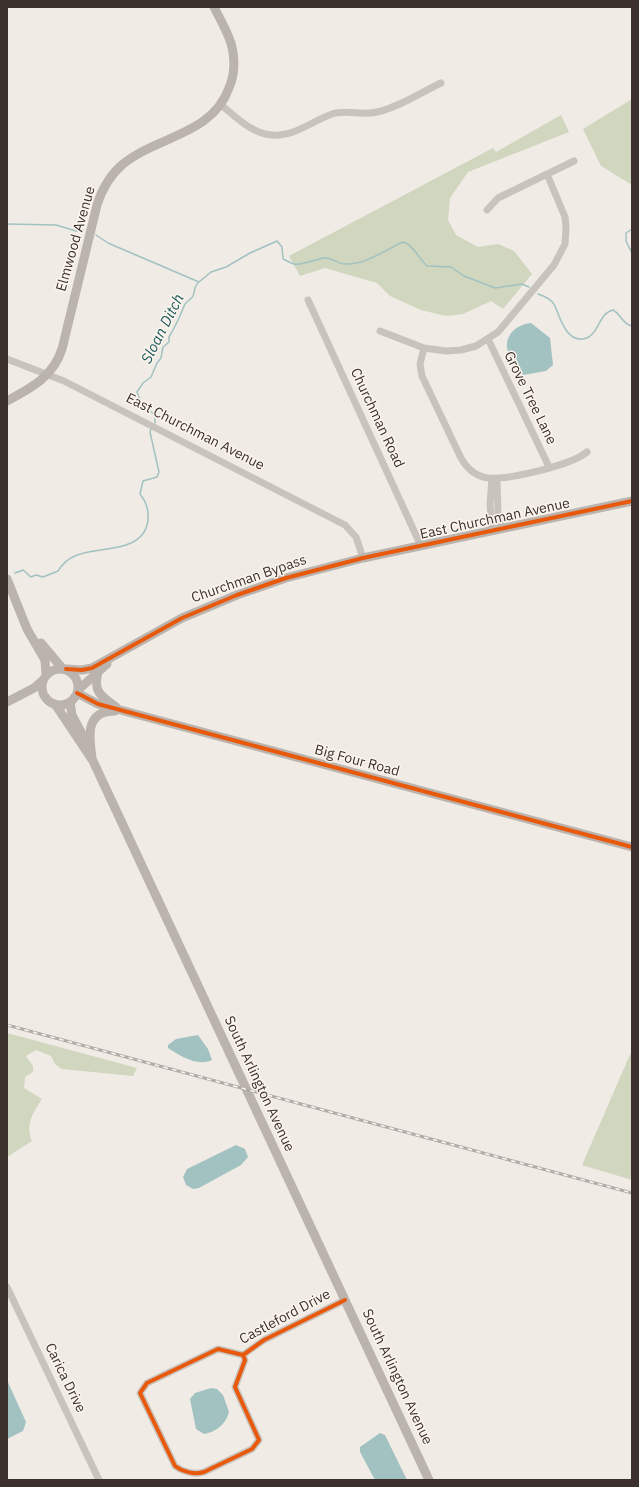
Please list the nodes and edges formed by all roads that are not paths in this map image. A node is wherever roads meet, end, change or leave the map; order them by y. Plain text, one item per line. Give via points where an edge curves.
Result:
1 (214, 7) edge
2 (441, 83) dead end
3 (221, 105) junction
4 (574, 161) dead end
5 (547, 174) junction
6 (488, 210) dead end
7 (308, 300) dead end
8 (380, 331) dead end
9 (488, 339) junction
10 (424, 348) junction
11 (7, 359) edge
12 (48, 374) junction
13 (7, 401) edge
14 (587, 452) dead end
15 (549, 467) junction
16 (495, 478) junction
17 (632, 501) edge
18 (502, 529) junction
19 (492, 531) junction
20 (421, 546) junction
21 (363, 558) junction
22 (7, 579) edge
23 (23, 613) junction
24 (147, 636) junction
25 (64, 669) junction
26 (98, 672) junction
27 (44, 678) junction
28 (78, 691) junction
29 (45, 698) junction
30 (7, 702) edge
31 (70, 702) junction
32 (55, 704) junction
33 (98, 704) junction
34 (7, 708) edge
35 (122, 711) junction
36 (91, 750) junction
37 (93, 761) junction
38 (632, 847) edge
39 (7, 1287) edge
40 (345, 1300) junction
41 (10, 1302) edge
42 (243, 1355) junction
43 (99, 1480) edge
44 (429, 1480) edge

1 - 3 street, Elmwood Avenue via 231,43 234,63 230,87
2 - 3 street via 381,111 366,114 334,113 294,132 281,135 255,130
3 - 12 street, Elmwood Avenue via 197,126 135,156 106,183 97,205 62,350
4 - 5 street
5 - 6 street via 498,198
5 - 9 street via 565,217 564,244 550,271 506,325
7 - 20 street, Churchman Road
8 - 10 street
9 - 10 street via 461,350 439,351
9 - 15 street, Grove Tree Lane
10 - 16 street via 420,364 422,376 460,456 466,466 476,474
11 - 12 street, East Churchman Avenue
12 - 13 street, Elmwood Avenue via 35,386
12 - 21 street, East Churchman Avenue via 345,525 356,537
14 - 15 street via 570,463
15 - 16 street
16 - 18 street via 498,515
16 - 19 street via 490,504
17 - 18 street, East Churchman Avenue
18 - 19 street, East Churchman Avenue
19 - 20 street, East Churchman Avenue
20 - 21 street, East Churchman Avenue
21 - 24 street, Churchman Bypass via 286,578 237,595
22 - 23 street
23 - 25 street via 47,651
23 - 27 street via 28,629 45,660
24 - 25 street, Churchman Bypass via 92,668
24 - 26 street, Churchman Bypass
25 - 27 street via 53,670
25 - 28 street via 74,675
26 - 28 street, Churchman Bypass
26 - 35 street via 98,691
27 - 29 street via 42,689
27 - 30 street via 34,688
28 - 31 street
28 - 33 street, Big Four Road
29 - 32 street
29 - 34 street via 33,696
31 - 32 street via 63,705
31 - 33 street, Big Four Road
31 - 36 street via 72,715
32 - 37 street, South Arlington Avenue
33 - 35 street, Big Four Road
35 - 36 street via 103,712 94,719 89,734
35 - 38 street, Big Four Road
36 - 37 street
37 - 40 street, South Arlington Avenue
39 - 41 street, Carica Drive
40 - 42 street, Castleford Drive via 264,1340
40 - 44 street, South Arlington Avenue
41 - 43 street, Carica Drive
42 - 42 street, Castleford Drive via 245,1360 235,1387 259,1440 252,1449 197,1474 179,1469 175,1466 140,1393 147,1383 212,1351 218,1349

